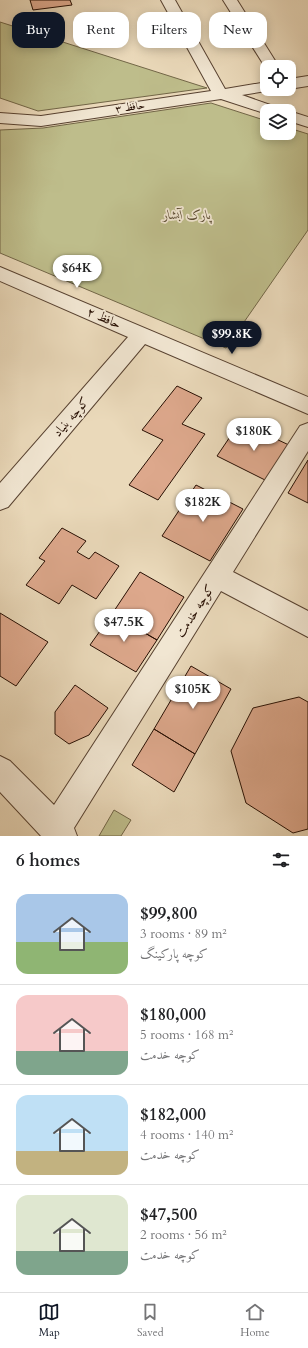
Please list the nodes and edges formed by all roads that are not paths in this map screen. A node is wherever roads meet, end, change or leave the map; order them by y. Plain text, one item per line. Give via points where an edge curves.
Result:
1 (168, 0) edge
2 (230, 0) edge
3 (268, 60) edge
4 (308, 81) edge
5 (296, 83) edge
6 (260, 88) edge
7 (220, 94) junction
8 (260, 107) edge
9 (0, 109) edge
10 (0, 118) edge
11 (296, 118) edge
12 (41, 121) junction
13 (308, 122) edge
14 (0, 273) edge
15 (142, 334) junction
16 (308, 406) edge
17 (308, 432) edge
18 (0, 500) edge
19 (217, 576) junction
20 (308, 625) edge
21 (0, 771) edge
22 (59, 833) edge

1 - 7 street
2 - 3 street
4 - 5 street
6 - 7 street, حافظ ۳
7 - 8 street
7 - 12 street, حافظ ۳
9 - 12 street, حافظ ۳
10 - 12 street, حافظ ۳
11 - 13 street
14 - 15 street, حافظ ۲
15 - 16 street, حافظ ۲
15 - 18 street, کوچه بنیاد
17 - 19 street, کوچه خدمت
19 - 20 street
19 - 22 street, کوچه خدمت
21 - 22 street

